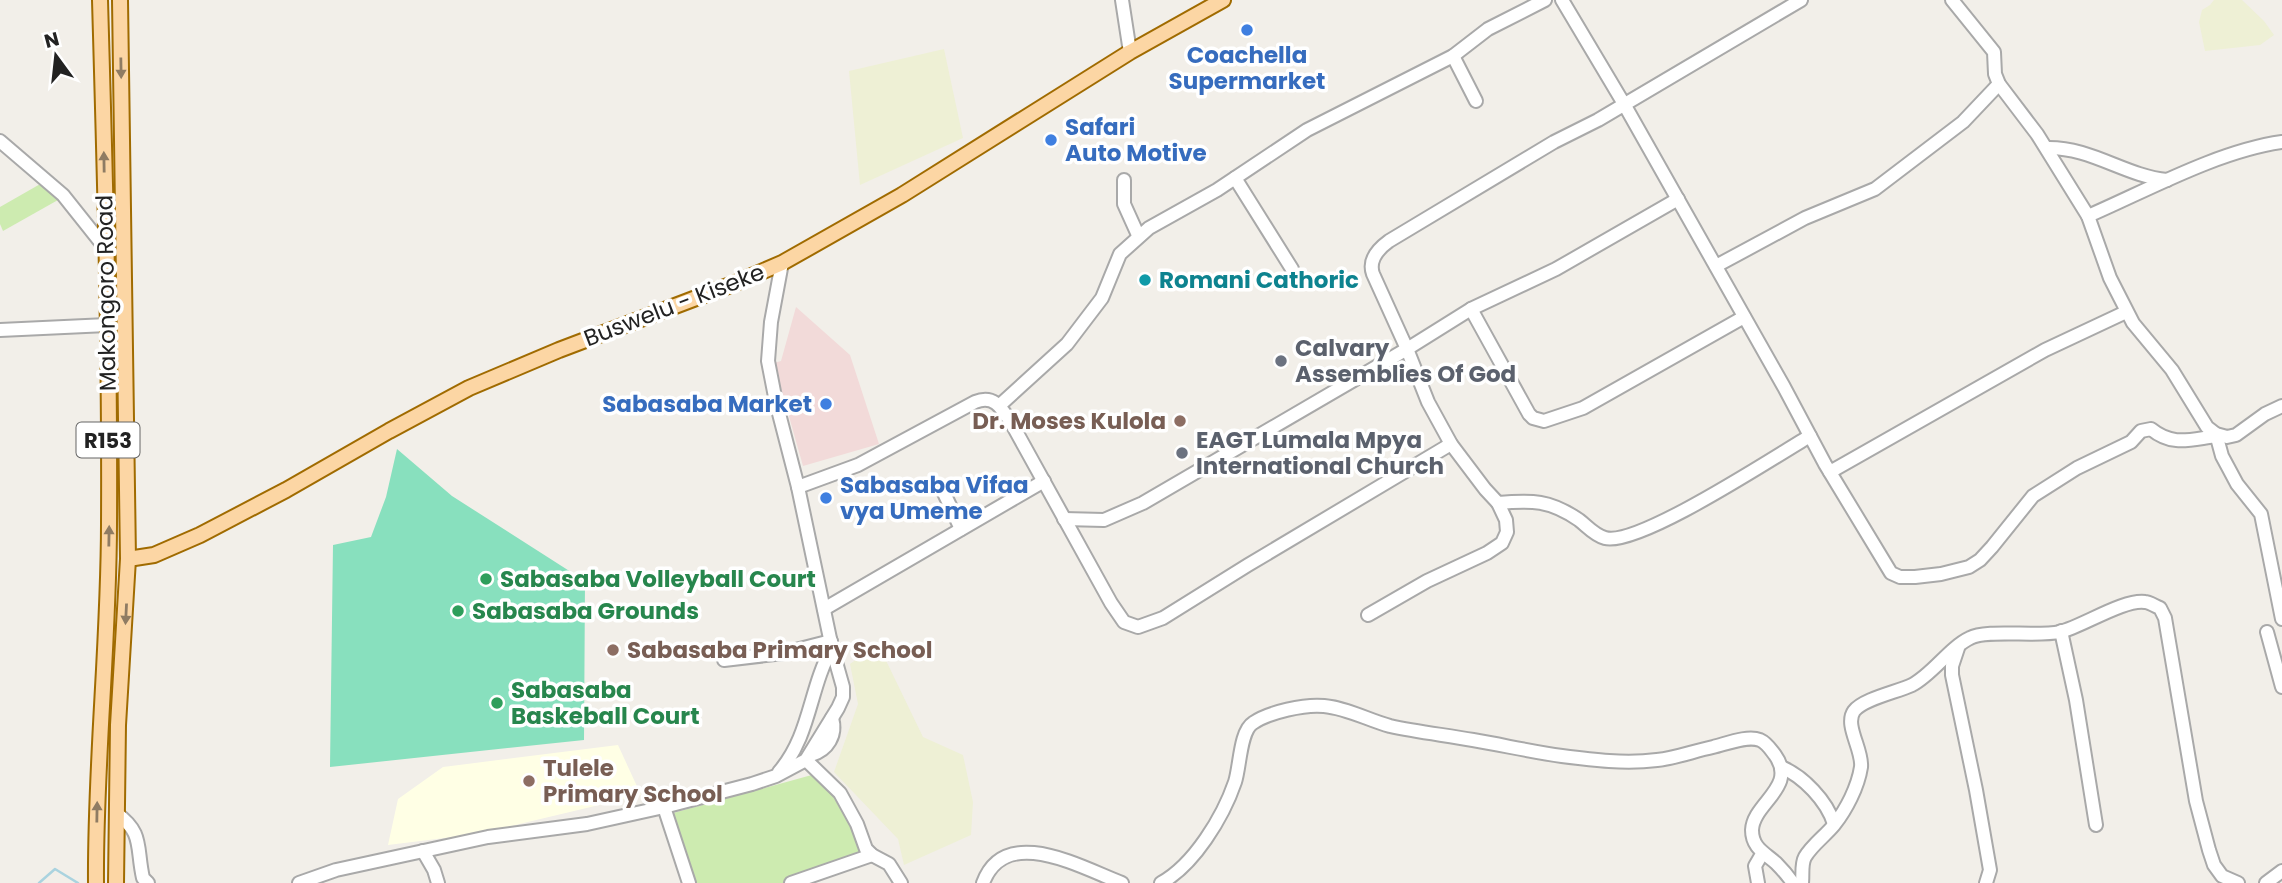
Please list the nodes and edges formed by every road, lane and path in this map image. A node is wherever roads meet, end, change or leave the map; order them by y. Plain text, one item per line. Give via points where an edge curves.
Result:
1 (100, 0) edge
2 (120, 0) edge
3 (1122, 0) edge
4 (1223, 0) edge
5 (1545, 0) edge
6 (1562, 0) edge
7 (1801, 0) edge
8 (1952, 0) edge
9 (1130, 51) junction
10 (1453, 56) junction
11 (2000, 84) junction
12 (1476, 101) dead end
13 (1624, 104) junction
14 (0, 141) edge
15 (2282, 142) edge
16 (2047, 148) junction
17 (1235, 178) junction
18 (1124, 180) dead end
19 (2169, 181) junction
20 (1678, 199) junction
21 (2088, 216) junction
22 (1138, 235) junction
23 (106, 249) junction
24 (782, 263) junction
25 (1716, 266) junction
26 (1292, 270) dead end
27 (1471, 309) junction
28 (2126, 312) junction
29 (1744, 317) junction
30 (107, 324) junction
31 (0, 330) edge
32 (1407, 349) junction
33 (1000, 405) junction
34 (2282, 406) edge
35 (2216, 435) junction
36 (1810, 436) junction
37 (1451, 444) junction
38 (1830, 472) junction
39 (1044, 481) junction
40 (798, 487) junction
41 (944, 492) dead end
42 (1498, 503) junction
43 (1064, 519) junction
44 (961, 529) junction
45 (128, 559) junction
46 (108, 574) junction
47 (824, 609) junction
48 (1368, 615) dead end
49 (2282, 618) edge
50 (2061, 631) junction
51 (2267, 632) dead end
52 (831, 645) junction
53 (1958, 647) junction
54 (724, 660) dead end
55 (2282, 687) edge
56 (807, 758) junction
57 (1781, 766) junction
58 (776, 776) junction
59 (664, 807) junction
60 (116, 813) junction
61 (1835, 824) junction
62 (2096, 825) dead end
63 (423, 851) junction
64 (1762, 853) junction
65 (872, 855) junction
66 (2282, 871) edge
67 (1177, 872) junction
68 (116, 881) edge
69 (96, 882) edge
70 (148, 883) edge
71 (299, 883) edge
72 (438, 883) edge
73 (689, 883) edge
74 (791, 883) edge
75 (901, 883) edge
76 (983, 883) edge
77 (1122, 883) edge
78 (1161, 883) edge
79 (1186, 883) edge
80 (1758, 883) edge
81 (1793, 883) edge
82 (1802, 883) edge
83 (1986, 883) edge
84 (2238, 883) edge
85 (2266, 883) edge

23 -> 1 main road, Makongoro Road / R153
2 -> 45 main road, Makongoro Road / R153
3 - 9 street
4 - 9 main road, Buswelu - Kiseke
5 - 10 street via 1488,29
6 - 13 street
7 - 13 street
8 - 11 street via 1993,52
9 - 24 main road, Buswelu - Kiseke via 902,195
10 - 12 street
10 - 17 street via 1316,125
11 - 16 street
11 - 25 street via 1963,122 1875,189 1805,218
13 - 20 street
13 - 32 street via 1379,249 1371,267
14 - 23 street via 63,195
15 - 19 street via 2242,152
16 - 19 street via 2080,152 2144,177
16 - 21 street
17 - 22 street
17 - 26 street
18 - 22 street via 1124,204
19 - 21 street
20 - 25 street
20 - 27 street via 1556,269
21 - 28 street
22 - 33 street via 1121,254 1102,298 1067,344
23 - 30 main road, Makongoro Road / R153
24 - 40 street via 768,361
24 - 45 main road, Buswelu - Kiseke via 469,388 200,535 154,555
25 - 29 street
27 - 29 street via 1529,414 1544,421 1583,408
27 - 32 street
28 - 35 street
28 - 38 street via 2045,350
29 - 36 street
30 - 31 street
46 -> 30 main road, Makongoro Road / R153
32 - 37 street
32 - 43 street via 1131,509 1104,520
33 - 39 street
33 - 40 street via 979,400 858,466
34 - 35 street via 2236,435
35 - 38 street via 2171,441 2151,429 2141,430 2131,442 2033,496 1980,560 1914,578 1900,577 1885,566
35 - 49 street via 2228,469 2261,514
36 - 38 street
36 - 42 street via 1660,523 1623,537 1606,539 1546,502
37 - 42 street
37 - 43 street via 1163,618 1138,626 1125,622 1111,603
39 - 43 street
39 - 44 street
40 - 47 street
41 - 44 street
42 - 48 street via 1506,520 1502,543
44 - 47 street
45 - 46 street, Buswelu - Kiseke
45 -> 60 main road, Makongoro Road / R153
69 -> 46 main road, Makongoro Road / R153
47 - 52 street
50 - 53 street via 1978,635
50 - 62 street
50 - 84 street via 2127,604 2145,602 2160,608 2209,850 2222,876
51 - 55 street
52 - 54 street
52 - 56 street via 842,697
52 - 58 street via 810,714 796,747
53 - 61 street via 1918,681 1856,709 1851,723 1860,772
53 - 83 street via 1952,675 1990,870
56 - 58 street
56 - 65 street via 840,793
57 - 61 street via 1796,774 1818,797
57 - 64 street via 1779,783 1752,829
57 - 67 street via 1760,740 1659,760 1622,762 1415,731 1341,709 1310,706 1247,728 1227,801 1205,840
58 - 59 street
59 - 63 street
59 - 73 street
60 - 68 main road, Makongoro Road / R153
60 - 70 street via 134,829 143,878
61 - 82 street via 1806,855
63 - 71 street
63 - 72 street
64 - 80 street via 1755,866
64 - 81 street
65 - 74 street
65 - 75 street via 889,864
66 - 85 street
67 - 78 street
67 - 79 street
76 - 77 street via 995,863 1028,852

